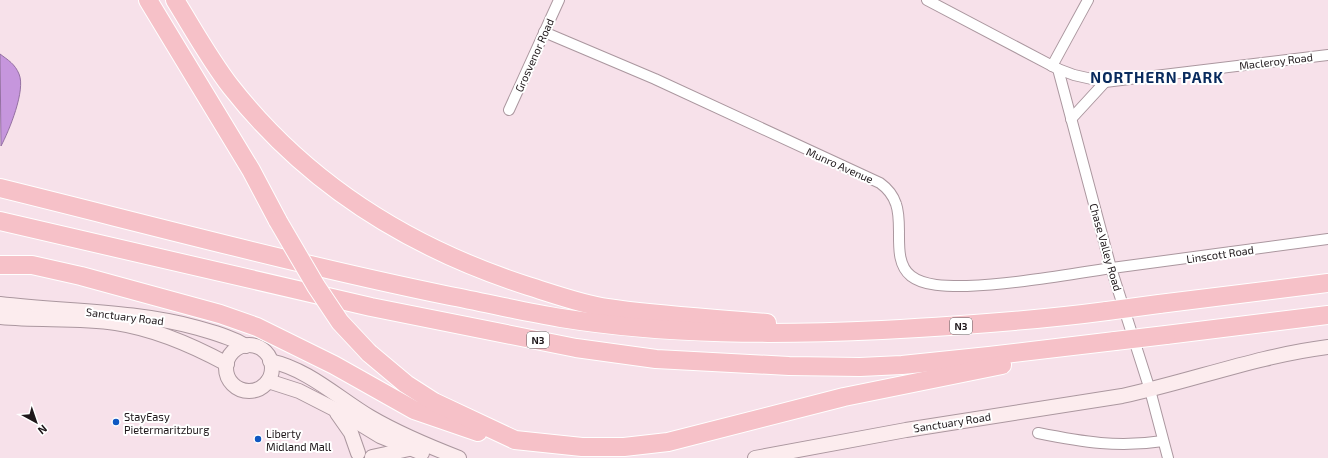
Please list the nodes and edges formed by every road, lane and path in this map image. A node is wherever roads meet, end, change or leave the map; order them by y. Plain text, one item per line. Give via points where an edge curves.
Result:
1 (148, 0) edge
2 (175, 0) edge
3 (559, 0) edge
4 (927, 0) edge
5 (1088, 0) edge
6 (544, 32) junction
7 (1328, 55) edge
8 (1055, 67) junction
9 (1105, 82) junction
10 (509, 110) dead end
11 (1071, 119) junction
12 (0, 188) edge
13 (0, 221) edge
14 (1328, 239) edge
15 (0, 265) edge
16 (1111, 268) junction
17 (1328, 283) edge
18 (0, 304) edge
19 (1328, 315) edge
20 (0, 317) edge
21 (814, 333) junction
22 (246, 346) junction
23 (1086, 346) junction
24 (1328, 347) edge
25 (270, 361) junction
26 (227, 364) junction
27 (268, 381) junction
28 (1150, 390) junction
29 (335, 411) junction
30 (1038, 433) dead end
31 (516, 440) junction
32 (1163, 441) junction
33 (411, 448) junction
34 (433, 458) edge
35 (459, 458) edge
36 (755, 458) edge
37 (1168, 458) edge

1 - 31 highway, bridge via 251,170 316,286 340,322 369,353 406,384 434,402
2 - 21 highway via 218,69 286,147 339,191 400,232 438,252 486,272 606,308 781,324
3 - 6 street, Grosvenor Road
4 - 8 street
5 - 8 street
6 - 10 street, Grosvenor Road
6 - 16 street, Munro Avenue via 655,79 880,183 896,204 903,264 912,277 920,281 939,286 968,286 1028,281
7 - 9 street, Macleroy Road
8 - 9 street, Macleroy Road via 1074,75
8 - 11 street, Chase Valley Road
9 - 11 street
11 - 16 street, Chase Valley Road
12 - 21 highway, N3 via 374,280 561,318 654,329 722,333
13 - 23 highway, N3 via 371,307 576,348 656,358 789,366 860,367
14 - 16 street, Linscott Road
15 - 31 highway via 32,265 74,274 220,314 257,327 414,410 496,437
16 - 28 street, Chase Valley Road
17 - 21 highway, N3, bridge via 1052,318
18 - 22 street, Sanctuary Road via 160,318 215,332
19 - 23 highway, N3, bridge
20 - 26 street, Sanctuary Road via 100,321 135,326 162,334
22 - 25 street via 261,349
22 - 26 street via 233,352
23 - 31 highway via 844,397 662,443 624,447 582,447
24 - 28 street via 1235,365
25 - 27 street via 272,369
25 - 35 street via 304,374 382,423 436,450
26 - 27 street via 229,379 239,389 253,390
27 - 29 street via 299,392
28 - 32 street, Chase Valley Road
28 - 36 street, Sanctuary Road
29 - 33 street via 380,436
29 - 33 street via 365,455
30 - 32 street via 1114,445 1139,445
32 - 37 street, Chase Valley Road
33 - 34 street

